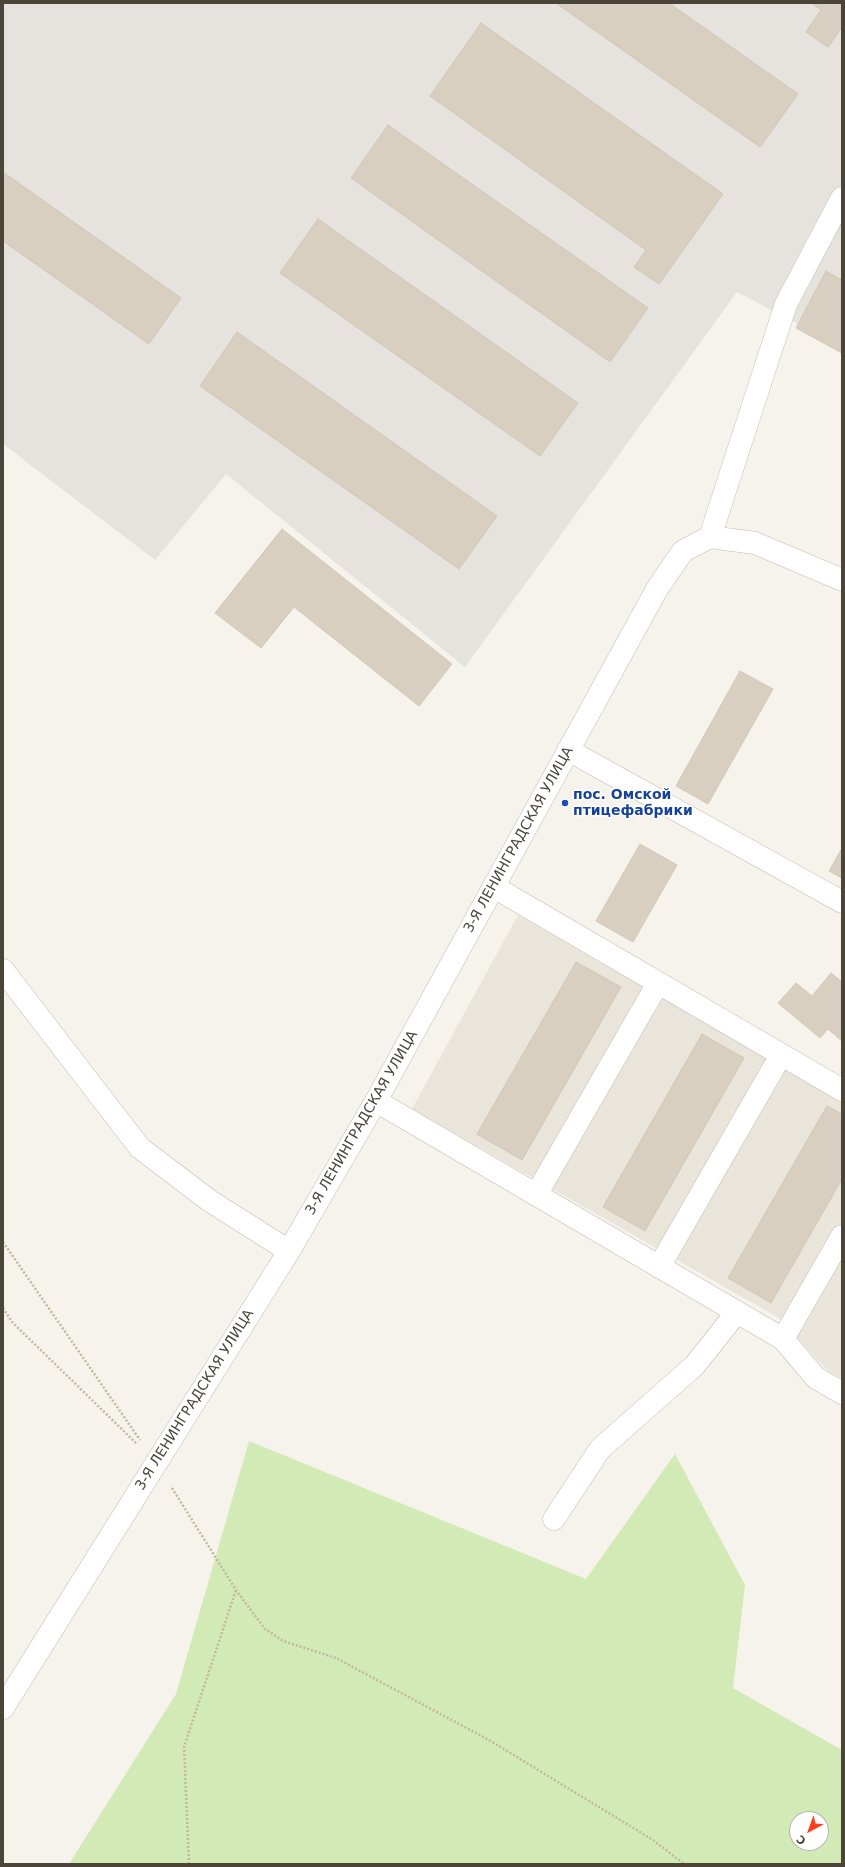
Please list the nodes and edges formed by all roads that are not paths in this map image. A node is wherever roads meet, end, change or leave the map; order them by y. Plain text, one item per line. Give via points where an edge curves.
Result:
1 (842, 198) edge
2 (710, 537) junction
3 (842, 580) edge
4 (568, 750) junction
5 (494, 887) junction
6 (842, 902) edge
7 (3, 970) edge
8 (658, 983) junction
9 (781, 1055) junction
10 (842, 1090) edge
11 (376, 1101) junction
12 (536, 1195) junction
13 (842, 1236) edge
14 (289, 1251) junction
15 (659, 1267) junction
16 (737, 1312) junction
17 (783, 1339) junction
18 (842, 1393) edge
19 (554, 1519) dead end
20 (3, 1708) edge

1 - 2 street via 786,304
2 - 3 street via 755,543
2 - 4 street, 3-Я ЛЕНИНГРАДСКАЯ УЛИЦА via 683,551 657,589
4 - 5 street, 3-Я ЛЕНИНГРАДСКАЯ УЛИЦА
4 - 6 street
5 - 8 street
5 - 11 street, 3-Я ЛЕНИНГРАДСКАЯ УЛИЦА
7 - 14 street via 140,1148 210,1201
8 - 9 street
8 - 12 street
9 - 10 street
9 - 15 street
11 - 12 street
11 - 14 street, 3-Я ЛЕНИНГРАДСКАЯ УЛИЦА
12 - 15 street
13 - 17 street
14 - 20 street, 3-Я ЛЕНИНГРАДСКАЯ УЛИЦА
15 - 16 street
16 - 17 street
16 - 19 street via 696,1365 600,1449
17 - 18 street via 816,1378

